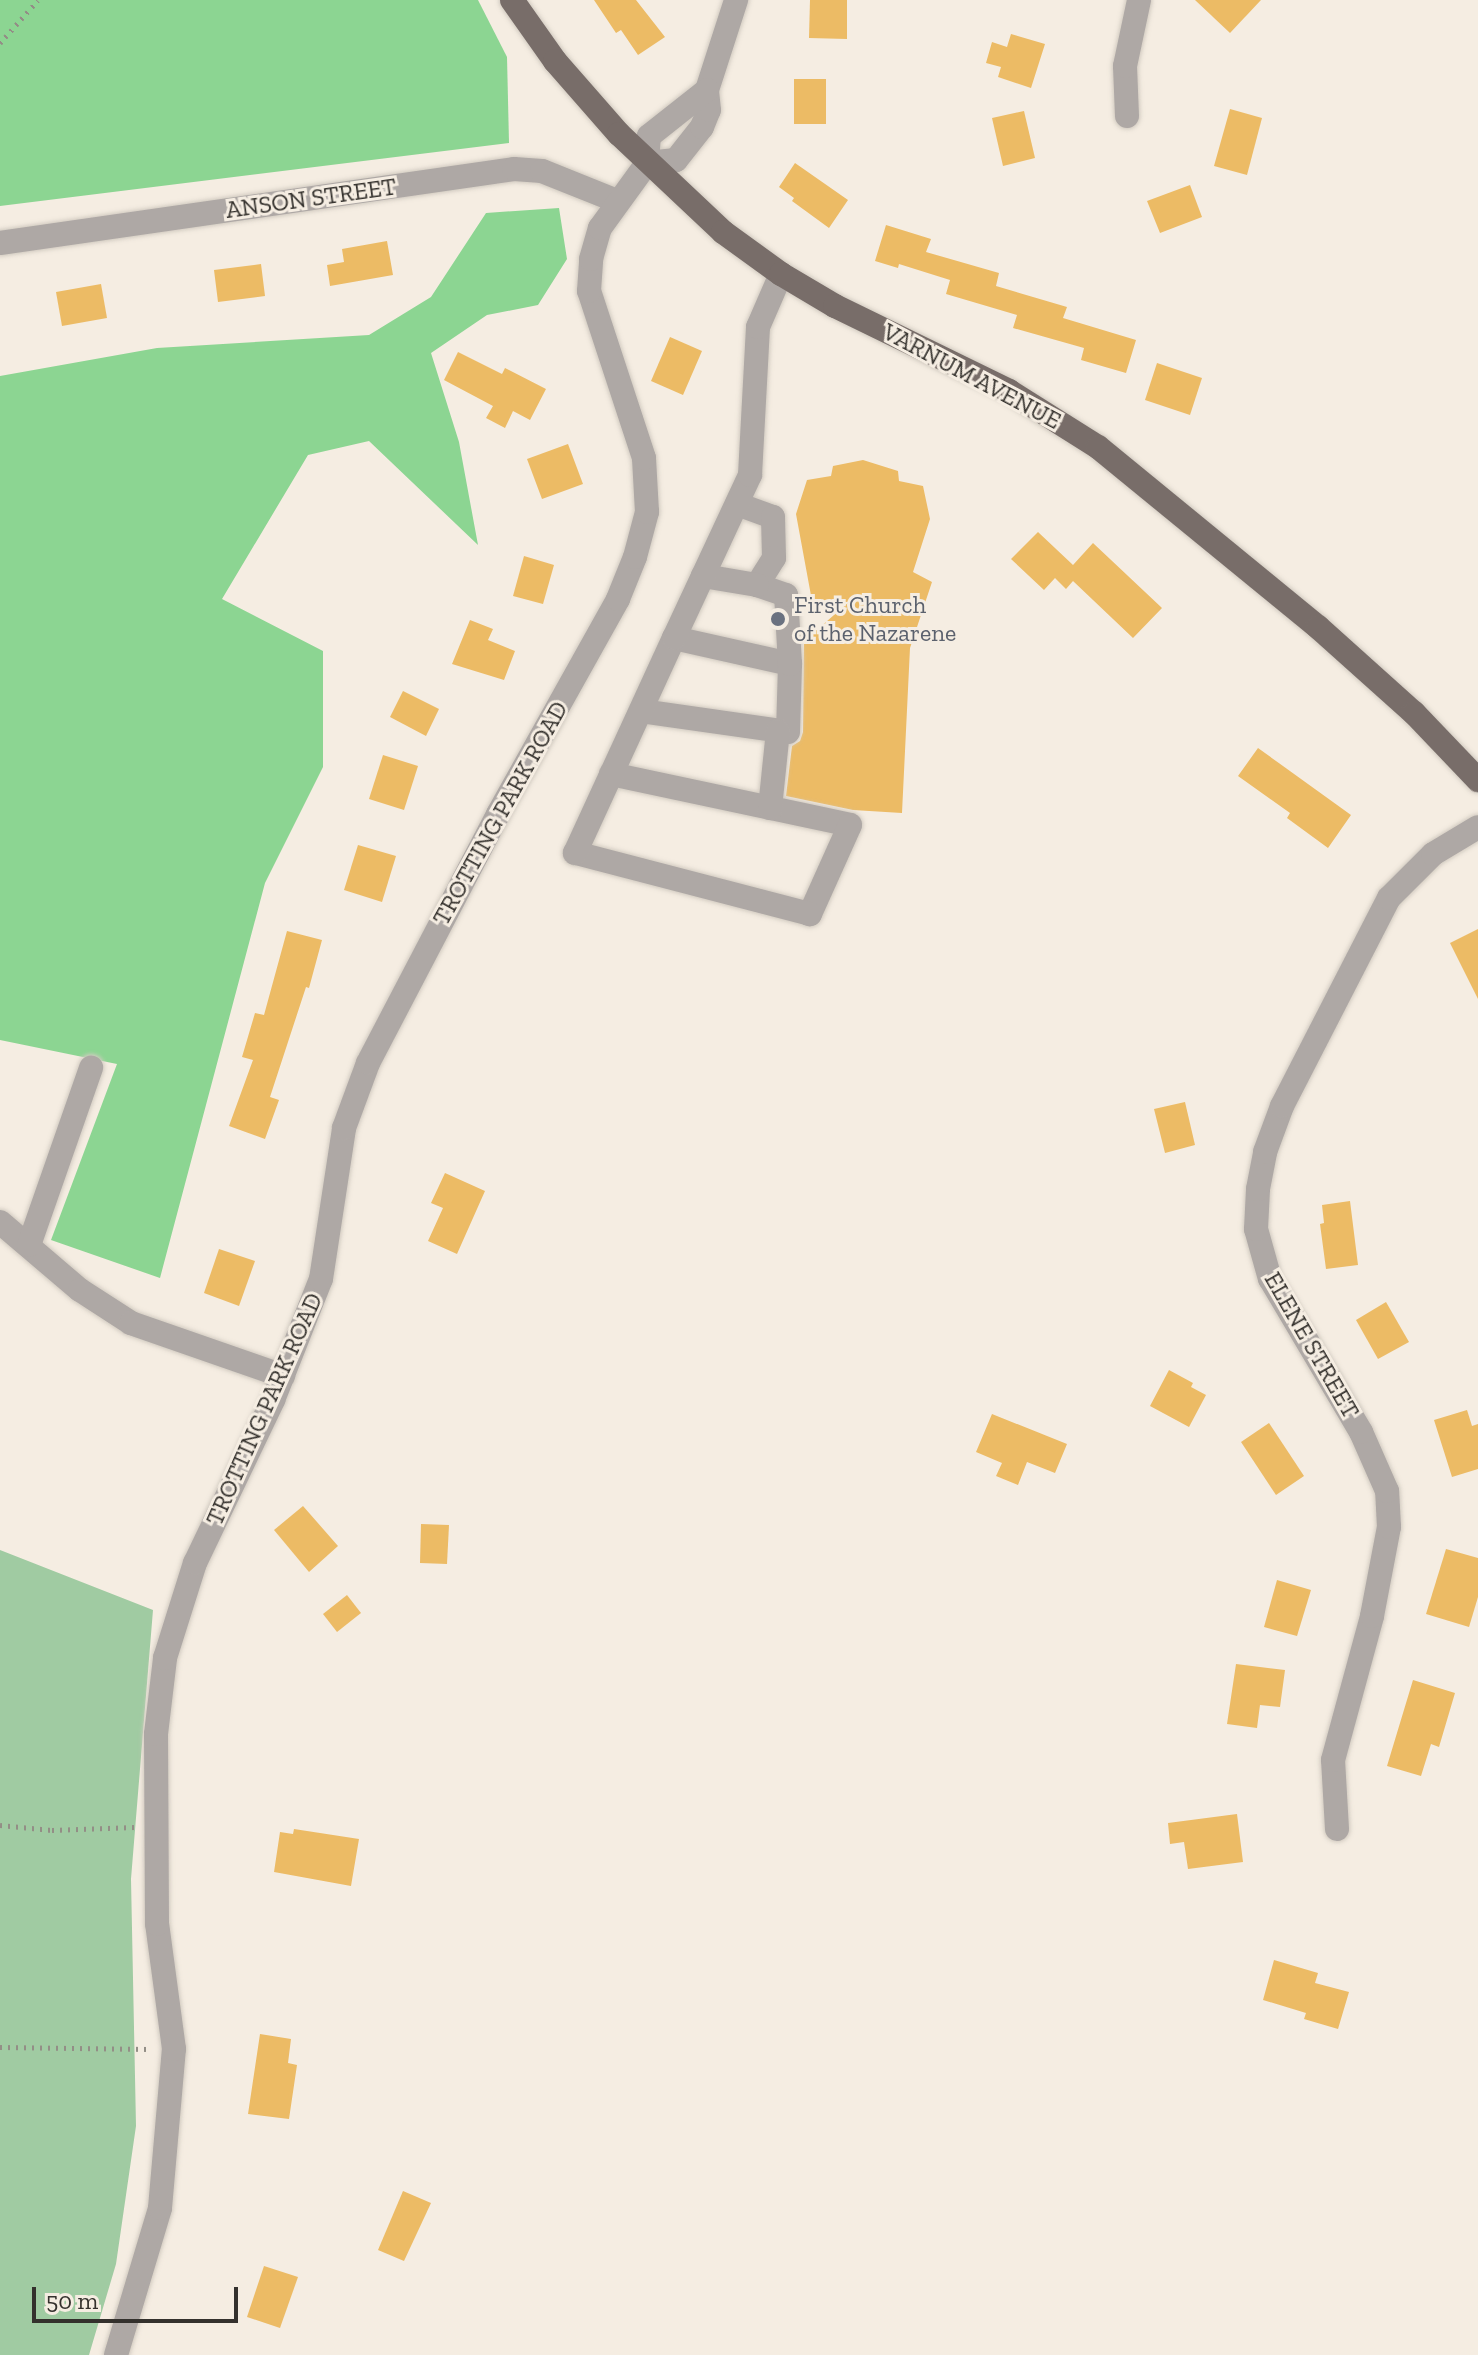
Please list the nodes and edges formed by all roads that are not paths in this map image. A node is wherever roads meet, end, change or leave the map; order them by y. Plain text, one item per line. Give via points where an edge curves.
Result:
1 (512, 0) edge
2 (736, 0) edge
3 (1139, 0) edge
4 (1127, 116) dead end
5 (647, 163) junction
6 (617, 201) junction
7 (0, 243) edge
8 (781, 274) junction
9 (737, 504) junction
10 (703, 576) junction
11 (757, 585) junction
12 (674, 638) junction
13 (790, 664) junction
14 (641, 711) junction
15 (778, 731) junction
16 (611, 774) junction
17 (1478, 780) edge
18 (770, 808) junction
19 (1478, 827) edge
20 (91, 1068) dead end
21 (0, 1222) edge
22 (29, 1245) junction
23 (283, 1376) junction
24 (1337, 1829) dead end
25 (116, 2355) edge

1 - 5 main road, VARNUM AVENUE via 555,61
2 - 5 street, TROTTING PARK ROAD via 707,90 649,136
3 - 4 street via 1125,66
5 - 6 street, TROTTING PARK ROAD
5 - 8 main road, VARNUM AVENUE via 705,217
6 - 7 street, ANSON STREET via 542,171 514,169
6 - 23 street, TROTTING PARK ROAD via 600,228 589,291 644,458 647,512 635,557 618,599 368,1063 344,1128 321,1279
8 - 9 street via 758,327 750,475
8 - 17 main road, VARNUM AVENUE via 1009,391 1098,447 1318,627 1414,713
9 - 10 street
9 - 11 street via 773,517 774,558
10 - 11 street
10 - 12 street
11 - 13 street via 786,595
12 - 13 street
12 - 14 street
13 - 15 street via 788,732
14 - 15 street
14 - 16 street
15 - 18 street
16 - 18 street
16 - 18 street via 575,853 810,914 850,825
19 - 24 street, ELENE STREET via 1433,854 1389,898 1282,1106 1258,1189 1256,1229 1270,1279 1361,1432 1387,1491 1389,1527 1372,1616 1333,1760
20 - 22 street
21 - 22 street
22 - 23 street via 80,1290 131,1323
23 - 25 street, TROTTING PARK ROAD via 195,1563 165,1658 156,1734 157,1924 174,2049 160,2208

